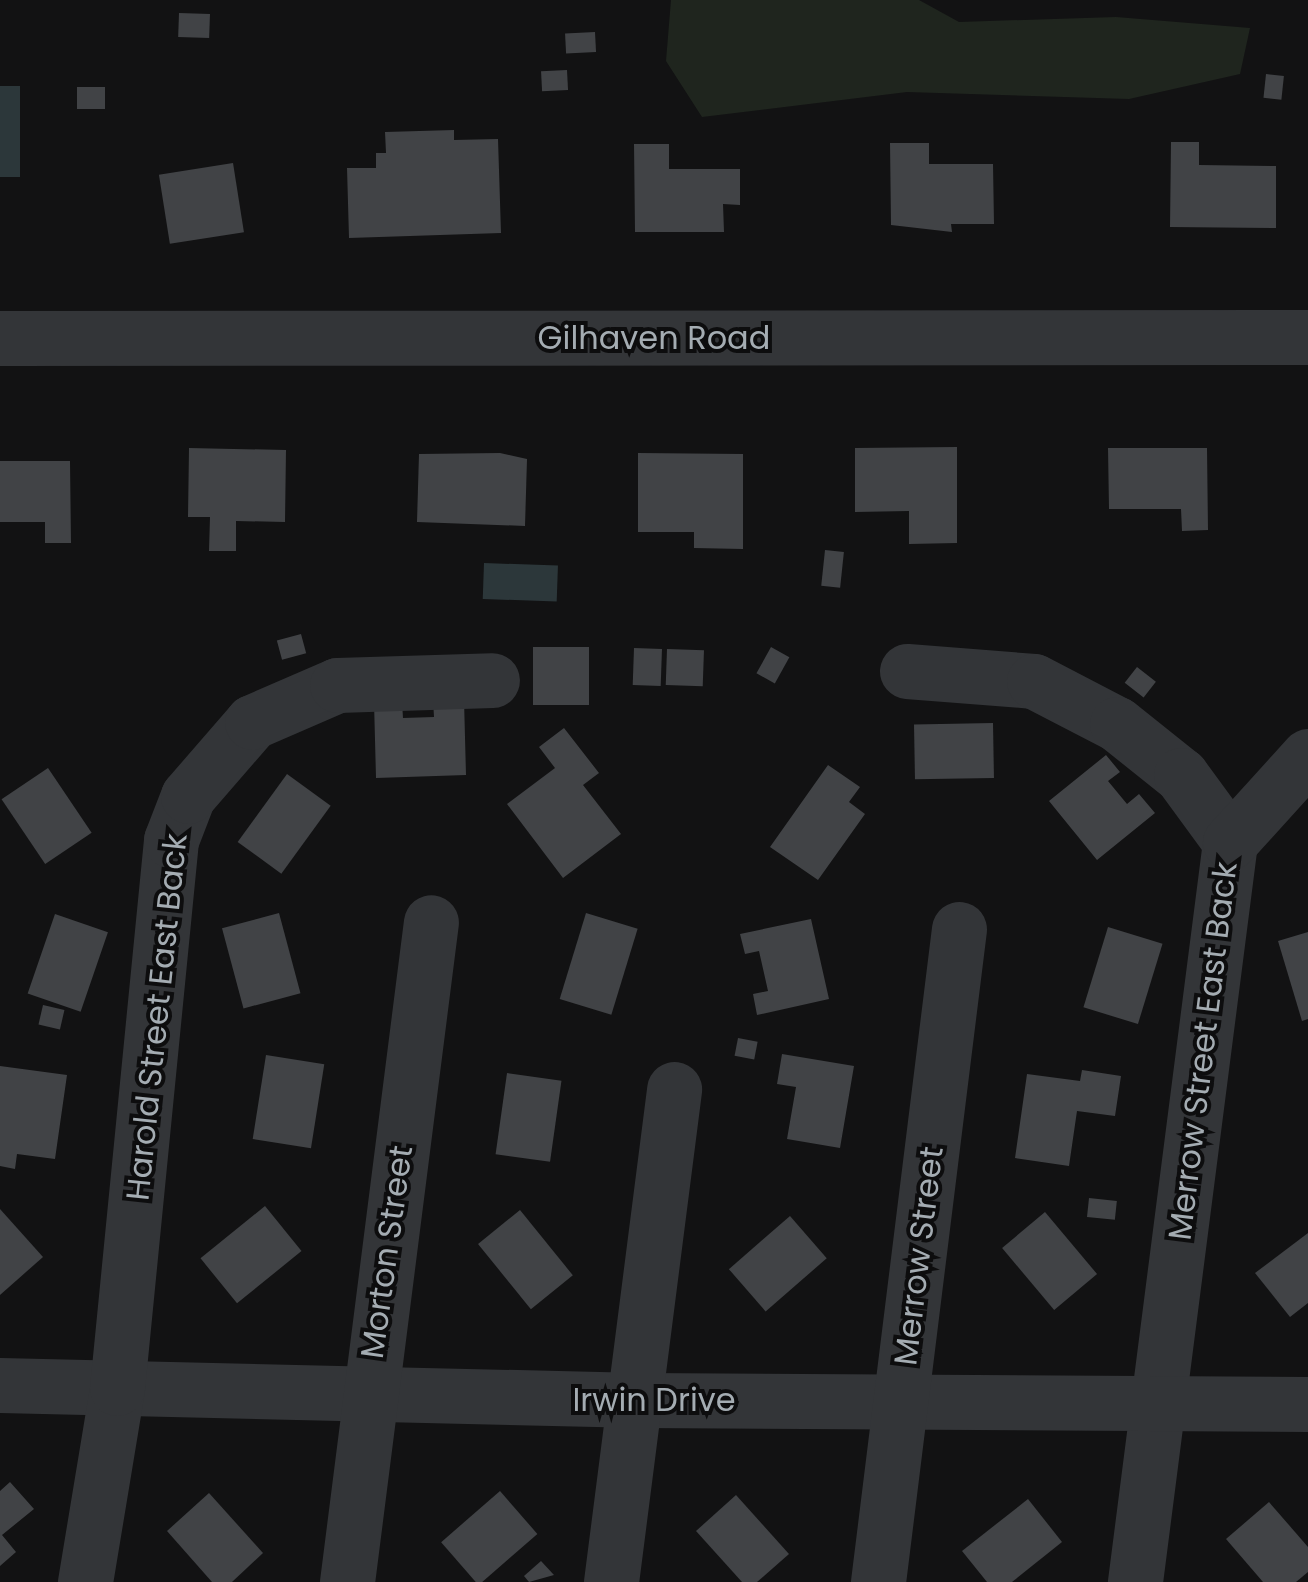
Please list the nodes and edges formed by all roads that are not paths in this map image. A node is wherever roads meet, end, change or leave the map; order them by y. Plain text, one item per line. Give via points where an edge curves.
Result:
1 (1308, 337) edge
2 (0, 338) edge
3 (907, 670) dead end
4 (492, 680) dead end
5 (1308, 756) edge
6 (1230, 842) junction
7 (431, 922) dead end
8 (959, 929) dead end
9 (674, 1088) dead end
10 (0, 1385) edge
11 (117, 1388) junction
12 (368, 1396) junction
13 (640, 1400) junction
14 (901, 1401) junction
15 (1159, 1401) junction
16 (1308, 1404) edge
17 (85, 1582) edge
18 (347, 1582) edge
19 (611, 1582) edge
20 (878, 1582) edge
21 (1135, 1582) edge

1 - 2 street, Gilhaven Road
3 - 6 street, Merrow Street East Back via 1034,681 1117,724 1181,775
4 - 11 street, Harold Street East Back via 337,685 252,722 188,796 171,840
5 - 6 street
6 - 15 street, Merrow Street East Back
7 - 12 street, Morton Street
8 - 14 street, Merrow Street
9 - 13 street
10 - 11 street, Irwin Drive
11 - 12 street, Irwin Drive
11 - 17 street, Harold Street East Back
12 - 13 street, Irwin Drive
12 - 18 street, Morton Street
13 - 14 street, Irwin Drive
13 - 19 street
14 - 15 street, Irwin Drive
14 - 20 street, Merrow Street
15 - 16 street, Irwin Drive
15 - 21 street, Merrow Street East Back

